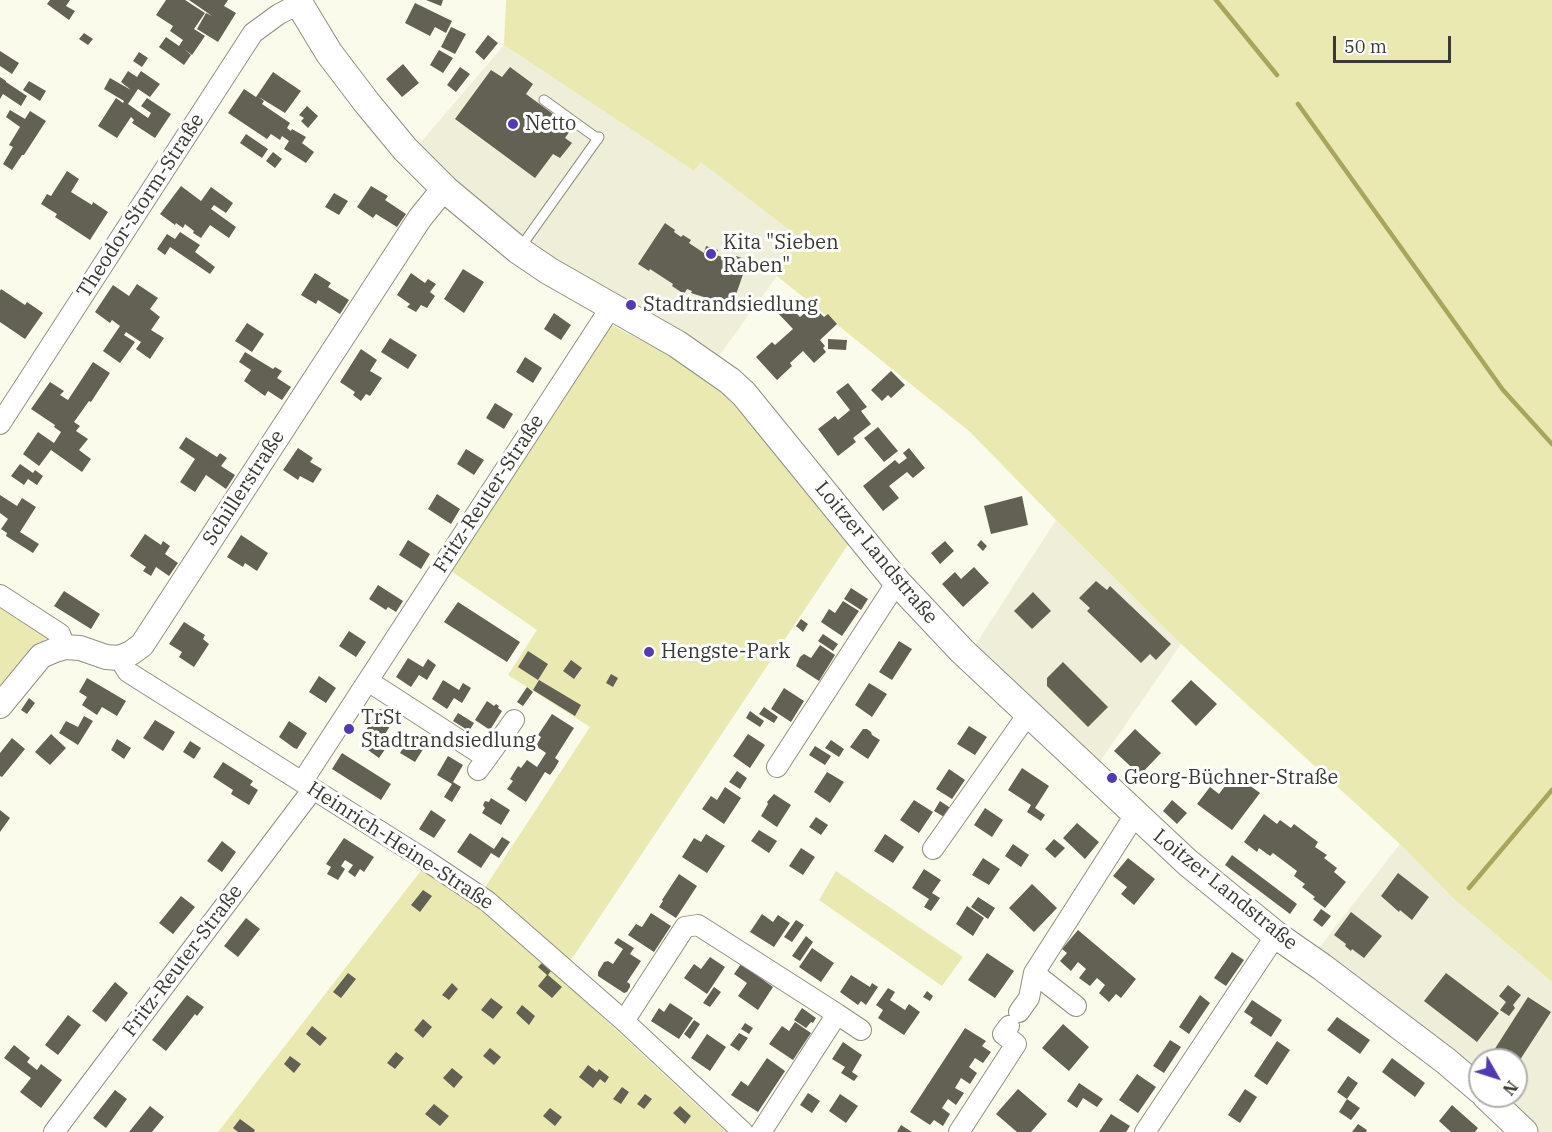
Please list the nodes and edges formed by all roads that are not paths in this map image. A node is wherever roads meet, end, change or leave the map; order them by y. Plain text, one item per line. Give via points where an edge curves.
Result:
1 (298, 2) edge
2 (544, 100) dead end
3 (446, 190) junction
4 (518, 250) junction
5 (611, 307) junction
6 (0, 424) edge
7 (897, 582) junction
8 (0, 596) edge
9 (65, 646) junction
10 (119, 658) junction
11 (368, 681) junction
12 (0, 706) edge
13 (1028, 714) junction
14 (514, 720) dead end
15 (777, 767) dead end
16 (307, 786) junction
17 (1135, 815) junction
18 (933, 849) dead end
19 (1276, 935) junction
20 (1034, 973) junction
21 (1076, 1006) dead end
22 (837, 1014) junction
23 (624, 1021) junction
24 (861, 1030) dead end
25 (1468, 1080) edge
26 (1496, 1108) edge
27 (1511, 1127) edge
28 (54, 1132) edge
29 (743, 1132) edge
30 (761, 1132) edge
31 (959, 1132) edge
32 (1145, 1132) edge

1 - 3 main road, Loitzer Landstraße via 329,53 367,103
1 - 6 street, Theodor-Storm-Straße via 253,33
2 - 4 lane via 598,138
3 - 4 main road, Loitzer Landstraße
3 - 10 street, Schillerstraße via 420,218 142,645
4 - 5 main road, Loitzer Landstraße
5 - 7 main road, Loitzer Landstraße via 677,344 744,394
5 - 11 street, Fritz-Reuter-Straße
7 - 13 main road, Loitzer Landstraße
7 - 15 street
8 - 9 street via 60,634
9 - 10 street
9 - 12 street via 41,656
10 - 16 street, Heinrich-Heine-Straße via 128,672
11 - 14 street via 482,764
11 - 16 street, Fritz-Reuter-Straße
13 - 17 main road, Loitzer Landstraße
13 - 18 street
16 - 23 street, Heinrich-Heine-Straße via 482,897
16 - 28 street, Fritz-Reuter-Straße
17 - 19 main road, Loitzer Landstraße
17 - 20 street
19 - 25 main road, Loitzer Landstraße
19 - 32 street
20 - 21 street
20 - 31 street via 1029,998 1003,1034 1016,1044
22 - 23 street via 698,925 685,927
22 - 24 street
22 - 30 street
23 - 29 street, Heinrich-Heine-Straße
26 - 27 main road

